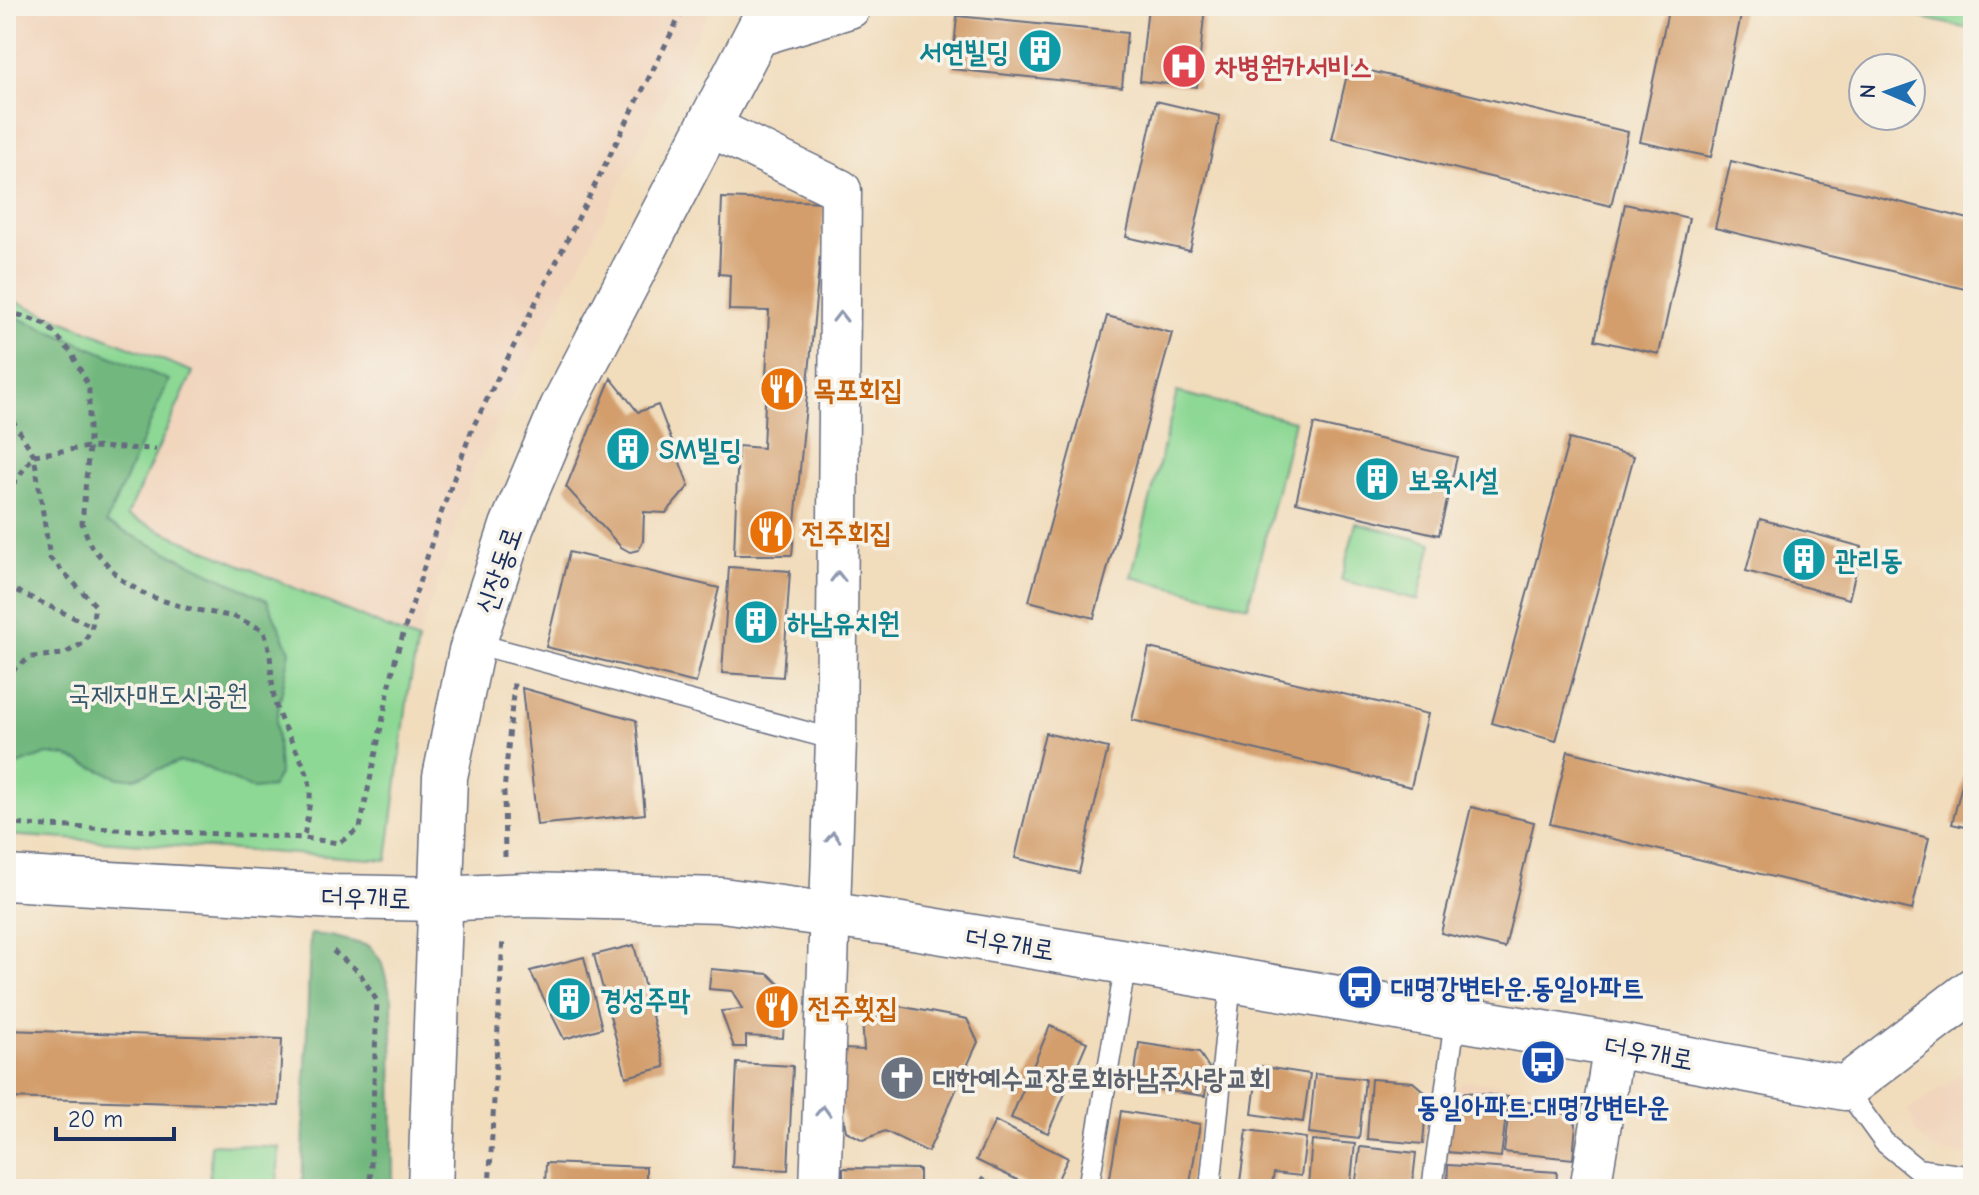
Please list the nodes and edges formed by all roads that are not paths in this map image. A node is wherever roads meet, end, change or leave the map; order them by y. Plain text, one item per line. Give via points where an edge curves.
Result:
1 (849, 6) edge
2 (764, 20) edge
3 (709, 126) junction
4 (474, 643) junction
5 (836, 740) junction
6 (6, 878) edge
7 (439, 899) junction
8 (830, 915) junction
9 (1126, 962) junction
10 (1231, 981) junction
11 (1973, 990) edge
12 (1455, 1020) junction
13 (1614, 1045) junction
14 (1845, 1088) junction
15 (1973, 1177) edge
16 (430, 1189) edge
17 (820, 1189) edge
18 (1088, 1189) edge
19 (1210, 1189) edge
20 (1432, 1189) edge
21 (1590, 1189) edge

1 - 2 street
2 - 3 street, 신장동로
3 - 4 street, 신장동로 via 562,408 512,526
5 -> 3 street via 841,190
4 - 5 lane
4 - 7 street, 신장동로 via 445,777
8 -> 5 street
6 - 7 street, 더우개로
7 - 8 street, 더우개로 via 506,895 722,900
7 - 16 street, 신장동로
8 - 9 street, 더우개로
17 -> 8 street
9 - 10 street, 더우개로
9 - 18 lane
10 - 12 street, 더우개로
10 - 19 lane
11 - 14 street
12 - 13 street, 더우개로
12 - 20 lane
13 - 14 street, 더우개로
13 - 21 street
14 - 15 lane via 1884,1142 1917,1169

